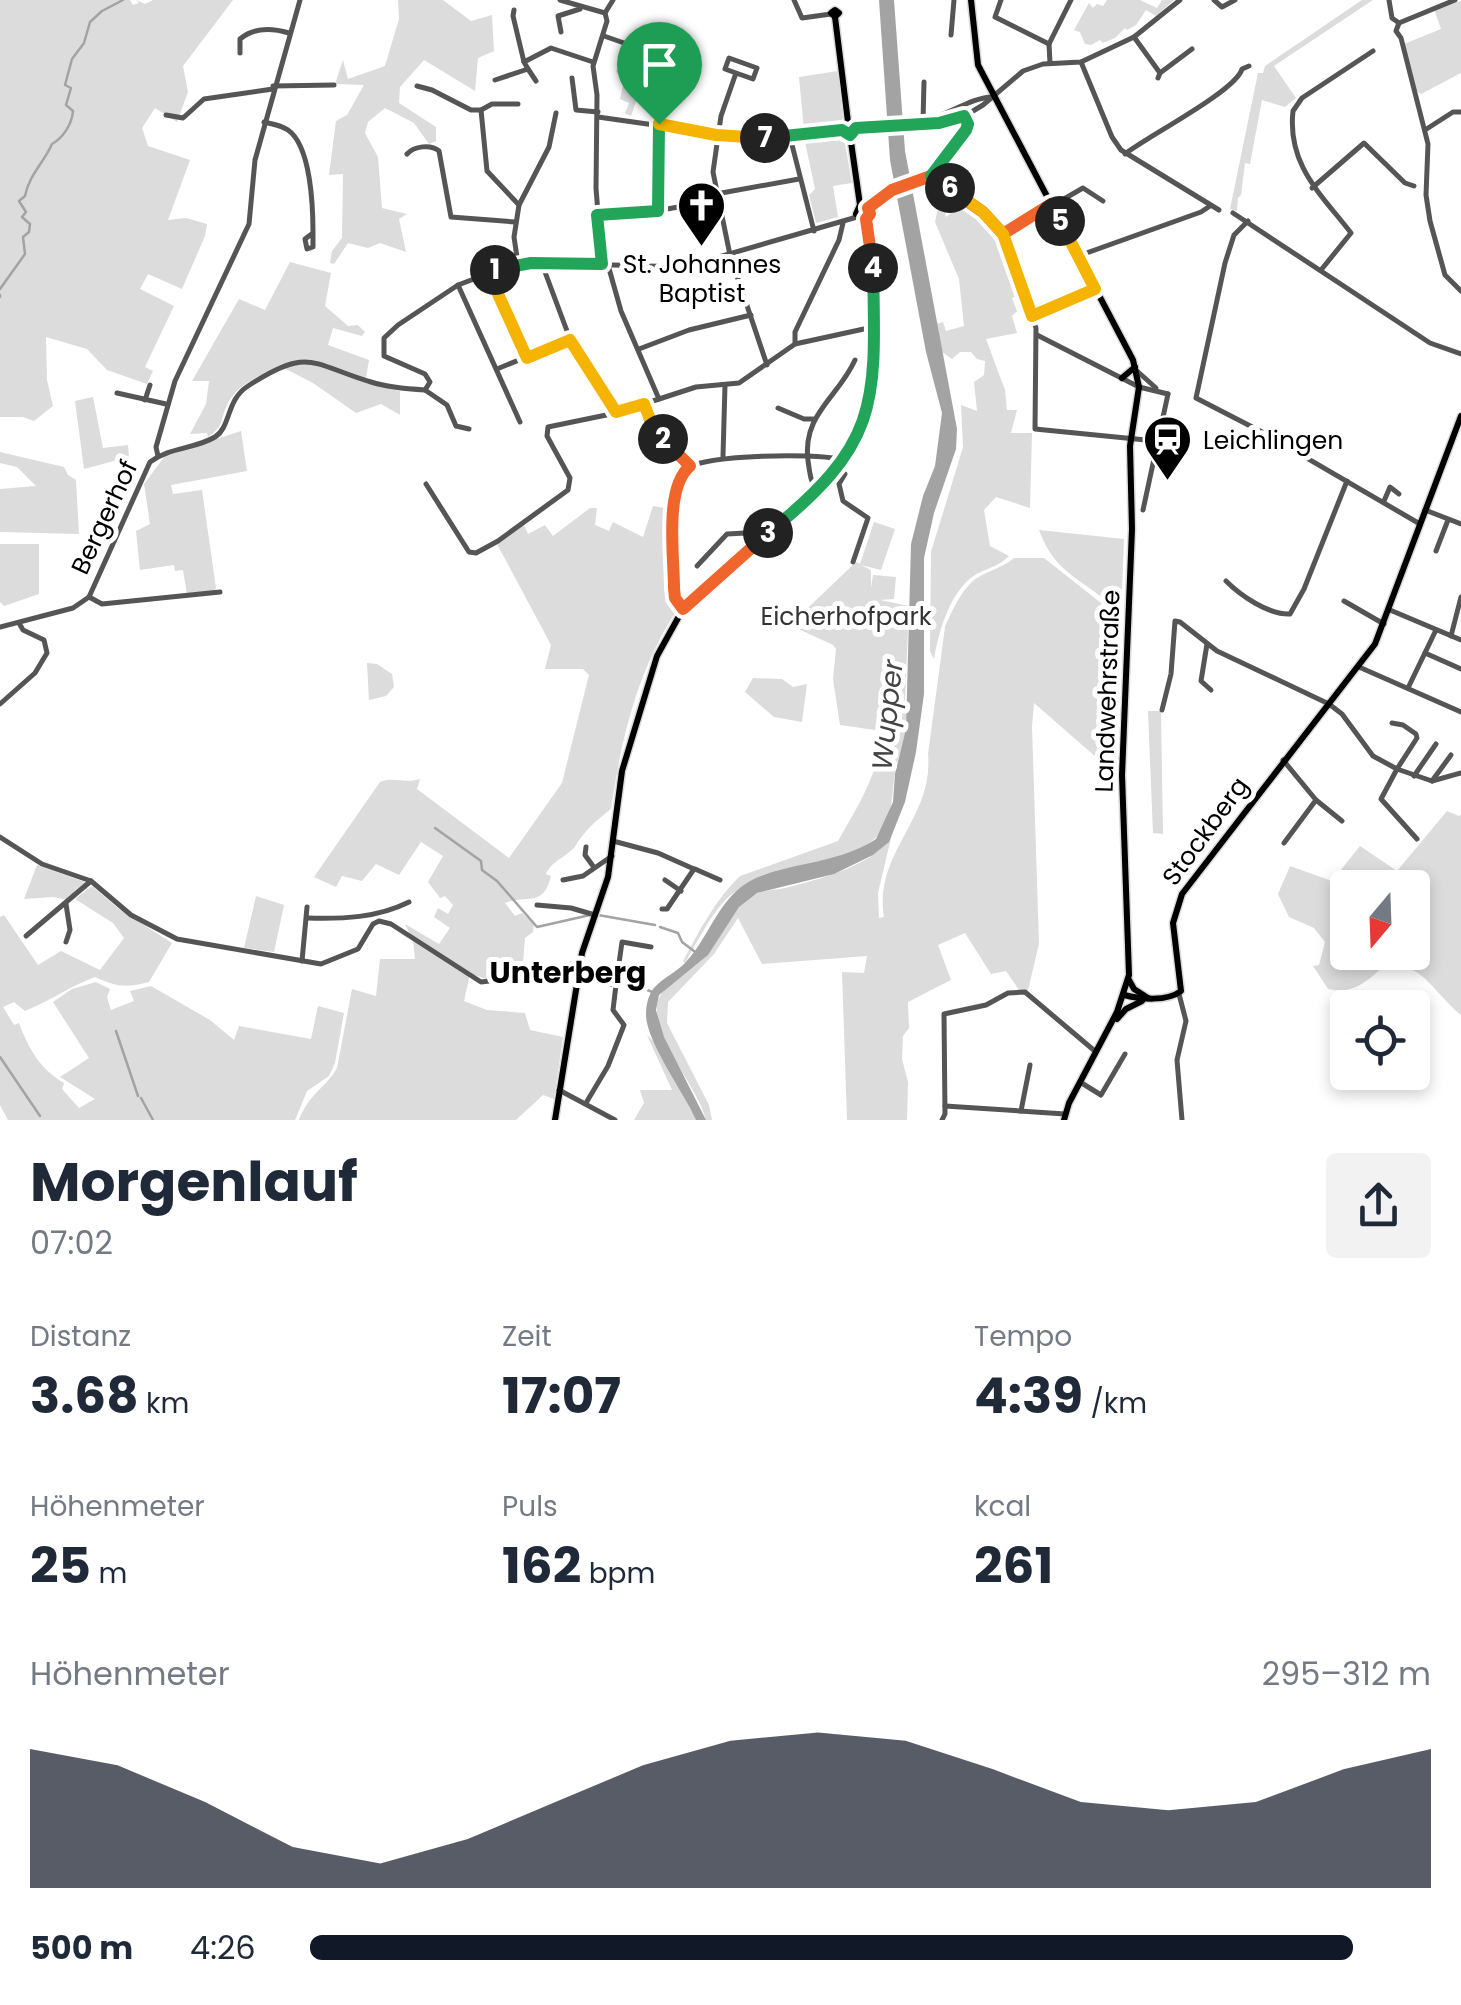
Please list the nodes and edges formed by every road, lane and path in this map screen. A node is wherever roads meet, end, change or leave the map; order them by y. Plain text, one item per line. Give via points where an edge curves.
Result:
1 (300, 0) edge
2 (613, 0) edge
3 (794, 0) edge
4 (835, 0) edge
5 (954, 0) edge
6 (972, 0) edge
7 (1001, 0) edge
8 (1071, 0) edge
9 (1180, 0) edge
10 (1214, 0) edge
11 (1235, 0) edge
12 (1389, 0) edge
13 (1455, 0) edge
14 (565, 1) edge
15 (1444, 2) edge
16 (583, 8) junction
17 (514, 10) dead end
18 (605, 13) junction
19 (834, 14) junction
20 (1398, 23) junction
21 (561, 32) dead end
22 (290, 33) junction
23 (950, 35) dead end
24 (602, 36) junction
25 (1134, 36) junction
26 (628, 44) dead end
27 (1049, 44) junction
28 (1192, 49) dead end
29 (1374, 51) dead end
30 (240, 52) dead end
31 (593, 62) junction
32 (1081, 62) junction
33 (1050, 63) junction
34 (674, 64) dead end
35 (526, 66) junction
36 (1249, 66) dead end
37 (736, 73) junction
38 (572, 78) dead end
39 (496, 80) dead end
40 (536, 80) dead end
41 (924, 82) dead end
42 (334, 85) dead end
43 (417, 86) dead end
44 (273, 88) junction
45 (993, 96) junction
46 (518, 104) dead end
47 (481, 110) junction
48 (1461, 112) edge
49 (556, 113) dead end
50 (598, 115) junction
51 (166, 116) dead end
52 (964, 116) junction
53 (923, 121) junction
54 (264, 122) junction
55 (906, 123) junction
56 (657, 124) junction
57 (1425, 130) junction
58 (850, 131) junction
59 (716, 135) junction
60 (790, 137) junction
61 (407, 154) dead end
62 (1125, 154) junction
63 (931, 176) junction
64 (799, 179) junction
65 (1414, 186) dead end
66 (1312, 188) junction
67 (716, 197) junction
68 (1103, 201) dead end
69 (1051, 204) junction
70 (519, 205) junction
71 (864, 206) junction
72 (1210, 206) junction
73 (1218, 210) dead end
74 (658, 211) junction
75 (1233, 213) dead end
76 (597, 215) junction
77 (861, 218) junction
78 (1248, 221) junction
79 (515, 222) junction
80 (842, 223) junction
81 (814, 231) junction
82 (313, 233) dead end
83 (1003, 234) junction
84 (730, 255) junction
85 (1078, 256) junction
86 (541, 263) junction
87 (518, 264) junction
88 (605, 265) junction
89 (1321, 270) junction
90 (488, 272) junction
91 (458, 285) junction
92 (1095, 289) junction
93 (1461, 291) edge
94 (751, 314) junction
95 (1032, 316) junction
96 (874, 329) junction
97 (1037, 335) junction
98 (570, 340) junction
99 (795, 344) junction
100 (638, 350) junction
101 (1461, 354) edge
102 (527, 358) junction
103 (855, 360) dead end
104 (767, 366) junction
105 (1136, 369) junction
106 (497, 370) junction
107 (1122, 378) junction
108 (150, 386) dead end
109 (725, 386) junction
110 (1139, 387) junction
111 (425, 390) junction
112 (117, 393) dead end
113 (1168, 394) junction
114 (145, 400) junction
115 (659, 400) junction
116 (166, 404) junction
117 (644, 404) junction
118 (778, 408) dead end
119 (616, 412) junction
120 (1461, 416) edge
121 (814, 419) junction
122 (520, 422) dead end
123 (469, 429) dead end
124 (1131, 438) junction
125 (1156, 441) junction
126 (158, 456) junction
127 (723, 456) junction
128 (808, 457) junction
129 (838, 459) dead end
130 (690, 466) junction
131 (839, 468) junction
132 (830, 479) junction
133 (1347, 480) junction
134 (426, 484) dead end
135 (839, 484) junction
136 (818, 492) junction
137 (1400, 494) dead end
138 (1383, 502) junction
139 (1143, 510) dead end
140 (1426, 510) junction
141 (1448, 520) junction
142 (1420, 524) junction
143 (1461, 524) edge
144 (755, 544) junction
145 (1436, 551) dead end
146 (854, 562) dead end
147 (698, 566) dead end
148 (1226, 581) dead end
149 (220, 592) dead end
150 (1461, 597) edge
151 (89, 598) junction
152 (1344, 601) dead end
153 (683, 609) junction
154 (1390, 610) junction
155 (19, 623) junction
156 (1384, 624) junction
157 (0, 626) edge
158 (1436, 630) junction
159 (1451, 636) junction
160 (1461, 640) edge
161 (1207, 644) junction
162 (1425, 654) junction
163 (1359, 666) junction
164 (1461, 670) edge
165 (1408, 688) junction
166 (1211, 690) dead end
167 (0, 703) edge
168 (1329, 704) junction
169 (1162, 710) dead end
170 (1461, 712) edge
171 (1392, 723) dead end
172 (1436, 744) dead end
173 (1451, 755) dead end
174 (1283, 760) junction
175 (1397, 769) junction
176 (1461, 774) edge
177 (1414, 776) junction
178 (1432, 781) junction
179 (1316, 800) junction
180 (1342, 821) dead end
181 (0, 836) edge
182 (1417, 839) dead end
183 (613, 841) junction
184 (1284, 843) dead end
185 (586, 847) dead end
186 (612, 856) junction
187 (593, 866) junction
188 (694, 869) junction
189 (563, 880) dead end
190 (665, 880) dead end
191 (720, 880) dead end
192 (92, 882) junction
193 (681, 892) junction
194 (410, 902) dead end
195 (66, 904) junction
196 (537, 905) dead end
197 (307, 907) dead end
198 (662, 909) dead end
199 (594, 915) junction
200 (307, 918) junction
201 (26, 936) dead end
202 (66, 942) dead end
203 (652, 947) dead end
204 (581, 960) junction
205 (302, 961) junction
206 (1128, 978) junction
207 (579, 979) junction
208 (616, 984) junction
209 (1124, 995) junction
210 (1176, 995) junction
211 (1148, 998) junction
212 (1108, 1029) junction
213 (1096, 1052) junction
214 (1124, 1054) dead end
215 (1030, 1065) dead end
216 (1080, 1082) junction
217 (559, 1090) junction
218 (586, 1103) junction
219 (945, 1106) junction
220 (1006, 1110) junction
221 (1024, 1111) junction
222 (598, 1112) junction
223 (1064, 1117) edge
224 (945, 1118) edge
225 (555, 1120) edge
226 (593, 1120) edge
227 (615, 1120) edge
228 (1006, 1120) edge
229 (1025, 1120) edge
230 (1182, 1120) edge

1 - 22 street
2 - 18 street
3 - 19 street via 802,18
4 - 19 main road
5 - 23 street
6 - 45 main road via 976,56
7 - 27 street via 995,16
8 - 27 street
9 - 25 street
10 - 11 street via 1222,7
12 - 20 street
13 - 15 street
14 - 16 street
15 - 20 street
16 - 18 street
16 - 21 street via 558,16
17 - 35 street
18 - 24 street
19 - 58 main road
20 - 57 street
22 - 30 street via 248,32
22 - 44 street
24 - 26 street
24 - 31 street
25 - 28 street via 1159,75
25 - 32 street
27 - 33 street
29 - 66 street via 1302,98 1293,111 1300,162
31 - 35 street via 551,48
31 - 50 street
32 - 33 street
32 - 62 street
33 - 45 street via 1024,71
34 - 56 street
35 - 39 street
35 - 40 street
36 - 62 street
37 - 37 street via 753,79 757,68 729,58 725,69
37 - 59 street
38 - 50 street via 576,110
41 - 53 street
42 - 44 street
43 - 47 street
44 - 51 street via 204,99 182,118
44 - 54 street
45 - 52 street
45 - 53 street
45 - 69 main road
46 - 47 street
47 - 70 street via 487,171
48 - 57 street
49 - 70 street via 549,147
50 - 56 street
50 - 76 street
52 - 55 street
52 - 63 street via 966,130
53 - 55 street
54 - 82 street via 287,128 298,140
54 - 116 street via 249,224
55 - 58 street
56 - 59 street
56 - 74 street
57 - 93 street via 1430,221 1444,275
58 - 60 street
58 - 71 main road
59 - 60 street
59 - 67 street
60 - 64 street
61 - 79 street via 439,151 451,216
62 - 72 street
63 - 71 street
63 - 83 street
64 - 67 street
64 - 81 street
65 - 66 street via 1364,142
66 - 89 street via 1351,234
67 - 74 street
67 - 84 street
68 - 69 street via 1083,188
69 - 83 street
69 - 85 main road
70 - 79 street
71 - 77 main road via 856,209
71 - 77 main road via 870,214
72 - 73 street
72 - 85 street
74 - 76 street
75 - 78 street
76 - 88 street
77 - 80 street
77 - 96 main road via 873,264
78 - 89 street
78 - 133 street via 1234,235 1196,398
79 - 87 street
80 - 81 street
80 - 99 street
81 - 84 street
83 - 95 street
84 - 88 street via 678,268
84 - 94 street
85 - 92 main road
86 - 87 street
86 - 88 street
86 - 98 street
87 - 90 street
88 - 100 street
89 - 101 street via 1430,343
90 - 91 street
90 - 102 street
91 - 106 street
91 - 111 street via 382,342 387,359 425,374
92 - 95 street
92 - 105 main road
94 - 100 street
94 - 104 street
95 - 97 street
96 - 99 street
96 - 131 main road via 867,413
97 - 107 street
97 - 124 street via 1035,429
98 - 102 street
98 - 119 street
99 - 104 street
100 - 115 street
102 - 106 street
103 - 121 street
104 - 109 street
105 - 107 main road
105 - 110 main road, Landwehrstraße
105 - 113 street
106 - 122 street
107 - 110 street
108 - 114 street
109 - 115 street
109 - 127 street
110 - 113 street
110 - 124 main road, Landwehrstraße
111 - 123 street via 447,404 456,426
111 - 126 street via 372,382 317,361 295,362 236,396 216,436
112 - 114 street
113 - 125 street
114 - 116 street
115 - 117 street
116 - 126 street
117 - 119 street
117 - 130 street via 653,427
118 - 121 street
119 - 134 street via 548,427 570,478 568,490 472,554
120 - 140 main road, Stockberg
121 - 128 street
124 - 125 street
124 - 206 main road, Landwehrstraße via 1122,775
125 - 139 street
126 - 151 street, Bergerhof via 142,474
127 - 128 street
127 - 130 street
128 - 129 street
128 - 136 street
130 - 153 street via 676,484 674,503 674,588
131 - 132 main road
131 - 135 street via 845,474
132 - 135 street
132 - 136 main road
133 - 138 street
133 - 148 street via 1290,614 1267,608
135 - 146 street via 843,501 868,518
136 - 144 main road
137 - 138 street via 1390,487
138 - 142 street
140 - 141 street
140 - 142 main road, Stockberg
141 - 143 street
141 - 145 street
142 - 154 main road, Stockberg
144 - 147 street via 745,533 727,534
144 - 153 main road
149 - 151 street, Bergerhof via 102,604
150 - 159 street
151 - 155 street, Bergerhof
152 - 156 street
153 - 183 main road via 652,666 625,759
154 - 156 main road, Stockberg
154 - 158 street
155 - 157 street, Bergerhof
155 - 167 street via 44,640 47,654
156 - 163 main road, Stockberg
158 - 159 street
158 - 162 street
159 - 160 street
161 - 166 street via 1201,681
161 - 168 street
161 - 169 street via 1174,621
162 - 164 street
162 - 165 street
163 - 165 street
163 - 168 main road, Stockberg
165 - 170 street
168 - 174 main road, Stockberg
168 - 175 street via 1373,756
171 - 175 street via 1418,738
172 - 177 street
173 - 178 street
174 - 179 street
174 - 210 main road, Stockberg via 1182,894 1173,923 1181,986
175 - 177 street
175 - 182 street via 1381,799
176 - 178 street
177 - 178 street
179 - 180 street
179 - 184 street
181 - 192 street via 42,864
183 - 186 main road
183 - 188 street
185 - 187 street
186 - 187 street
186 - 199 main road
187 - 189 street
188 - 191 street
188 - 193 street
190 - 193 street
192 - 195 street
192 - 205 street via 130,915 176,940
193 - 198 street
194 - 200 street via 355,918
195 - 201 street
195 - 202 street
196 - 199 street
197 - 200 street
199 - 204 main road
200 - 205 street
203 - 208 street via 622,942
204 - 205 street via 538,975 482,982 378,921 352,951 321,964
204 - 207 main road
206 - 209 main road, Landwehrstraße
206 - 211 main road
207 - 208 street
207 - 217 main road
208 - 218 street via 613,1010 624,1025
209 - 211 main road
209 - 212 main road, Landwehrstraße
210 - 211 main road
210 - 230 street via 1186,1022 1177,1066
211 - 212 main road
212 - 213 main road, Landwehrstraße
213 - 216 main road, Landwehrstraße
213 - 219 street via 1025,992 944,1014
214 - 216 street via 1101,1094
215 - 221 street
216 - 223 main road, Landwehrstraße
217 - 218 street
217 - 225 main road
218 - 222 street
219 - 220 street
219 - 224 street
220 - 221 street
220 - 228 street
221 - 223 street
221 - 229 street
222 - 226 street
222 - 227 street

